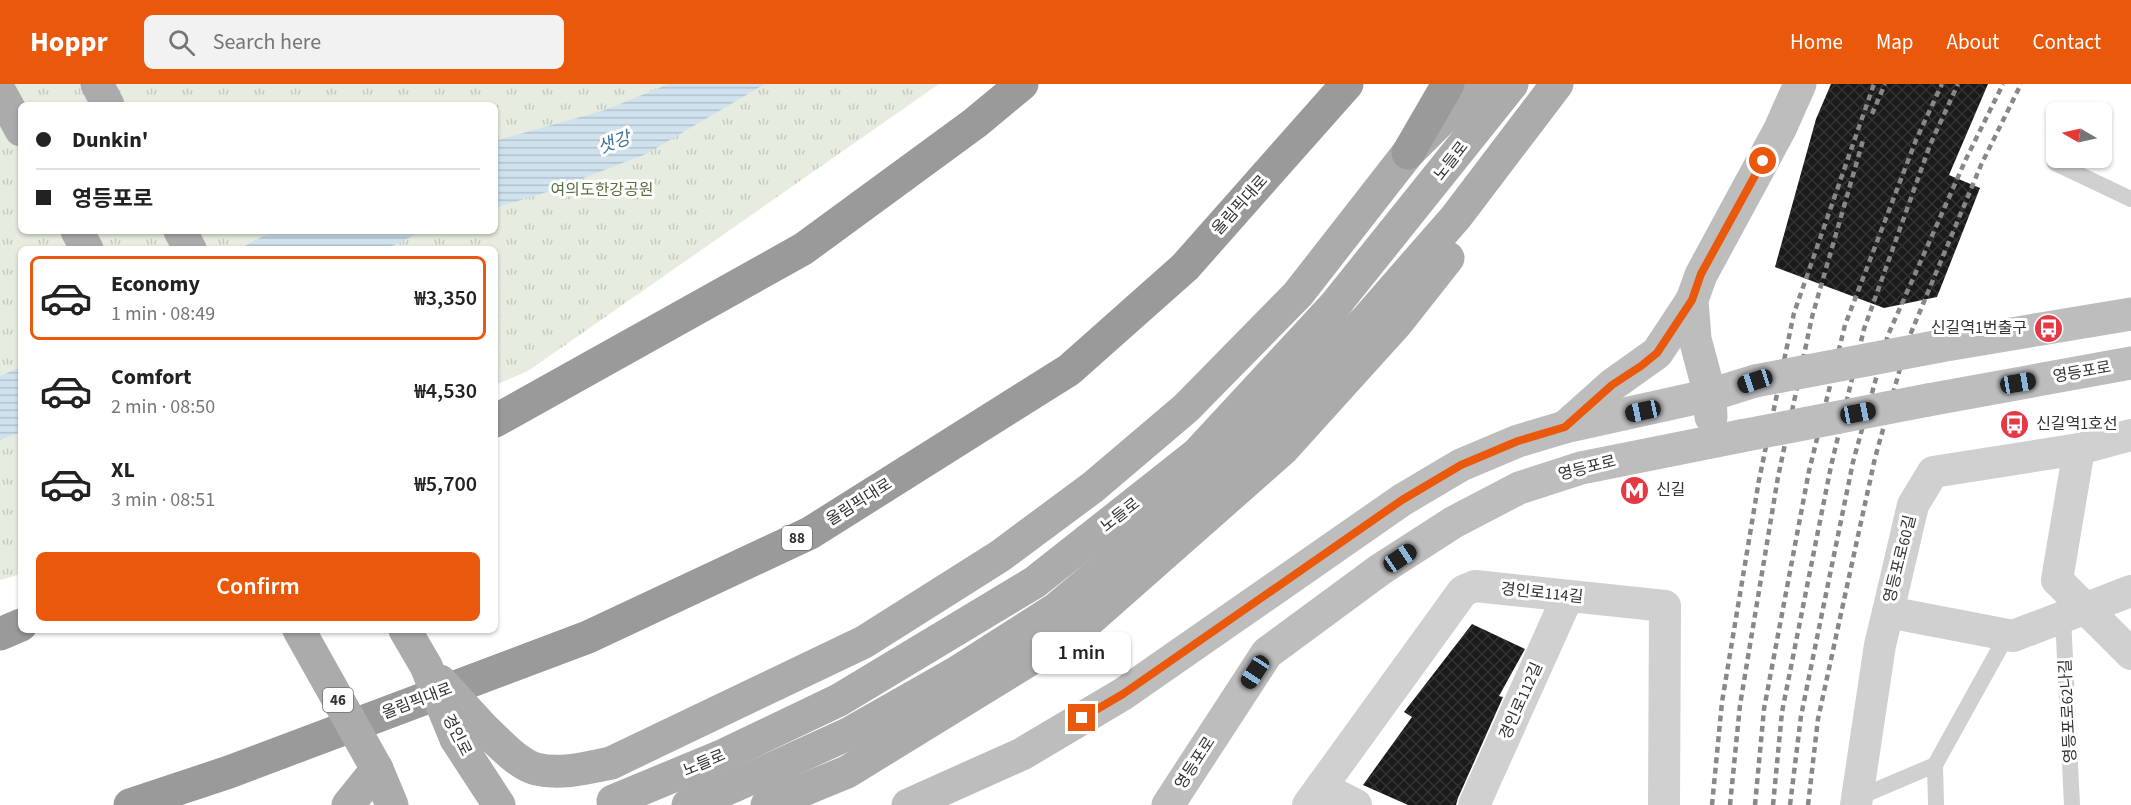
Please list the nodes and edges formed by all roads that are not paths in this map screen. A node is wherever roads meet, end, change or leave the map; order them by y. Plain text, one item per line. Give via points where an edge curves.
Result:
1 (97, 84) edge
2 (1022, 84) edge
3 (1347, 84) edge
4 (1448, 84) edge
5 (1477, 84) edge
6 (1512, 84) edge
7 (1557, 84) edge
8 (1579, 84) edge
9 (1800, 84) edge
10 (0, 92) edge
11 (106, 102) edge
12 (18, 125) edge
13 (1408, 153) junction
14 (2066, 168) edge
15 (2131, 199) edge
16 (1692, 300) junction
17 (2131, 314) edge
18 (2131, 363) edge
19 (1710, 395) junction
20 (498, 419) edge
21 (1565, 427) junction
22 (2131, 435) edge
23 (1727, 439) junction
24 (2079, 449) junction
25 (1356, 533) junction
26 (2131, 591) edge
27 (1568, 596) junction
28 (1888, 612) junction
29 (2074, 613) junction
30 (18, 627) edge
31 (301, 633) edge
32 (407, 633) edge
33 (0, 634) edge
34 (2007, 635) junction
35 (1267, 653) junction
36 (2131, 654) edge
37 (470, 734) junction
38 (611, 763) junction
39 (1935, 765) junction
40 (377, 769) junction
41 (229, 772) junction
42 (1314, 796) edge
43 (1856, 801) edge
44 (606, 803) edge
45 (130, 805) edge
46 (168, 805) edge
47 (348, 805) edge
48 (392, 805) edge
49 (500, 805) edge
50 (688, 805) edge
51 (767, 805) edge
52 (908, 805) edge
53 (1168, 805) edge
54 (1356, 805) edge
55 (1474, 805) edge
56 (1665, 805) edge
57 (1936, 805) edge
58 (2072, 805) edge

1 - 11 main road
2 - 20 highway via 803,249
3 - 41 highway, 올림픽대로 / 88 via 1185,267 1069,370 810,533 588,637
4 - 13 highway
5 - 13 main road
6 - 44 main road, 노들로 via 1335,305 1197,454 1035,582 839,700 724,755
7 - 50 main road, 노들로 via 1456,217 1367,319 1200,489 1056,609 959,671 848,734
8 - 51 main road via 1540,142 1396,324 1283,449 1078,630 847,772
9 - 16 main road via 1780,129 1701,274
10 - 12 main road
13 - 38 main road via 1298,294 1186,408 1093,487 1000,556 864,642
14 - 15 lane
16 - 19 main road via 1695,339
16 - 21 main road via 1657,353 1612,385
17 - 19 main road, bridge via 1755,381
18 - 23 main road, 영등포로, bridge
19 - 21 main road
19 - 23 main road
21 - 25 main road via 1461,465
22 - 24 street, 영등포로60길
23 - 35 main road, 영등포로 via 1581,468 1519,488 1454,522 1382,569
24 - 28 street, 영등포로60길 via 1933,472 1914,505
24 - 29 street via 2057,580
25 - 35 main road
25 - 52 main road via 1123,694 1022,754
26 - 29 street
27 - 42 street, 경인로114길 via 1476,586 1463,591
27 - 55 street, 경인로112길
27 - 56 street, 경인로114길 via 1665,606
28 - 34 street
28 - 43 street, 영등포로60길
29 - 34 street
29 - 36 street
29 - 58 lane, 영등포로62나길
30 - 33 highway
31 - 40 main road, 46, bridge
32 - 37 main road, 경인로, bridge
34 - 39 lane
35 - 53 main road, 영등포로
37 - 38 main road via 535,769 570,771
37 - 49 main road, 경인로
38 - 44 main road via 597,800
39 - 43 lane, 영등포로60길
39 - 57 lane
40 - 47 main road
40 - 48 main road, 46
41 - 45 highway, 올림픽대로 / 88
41 - 46 highway
42 - 54 street, 경인로114길

